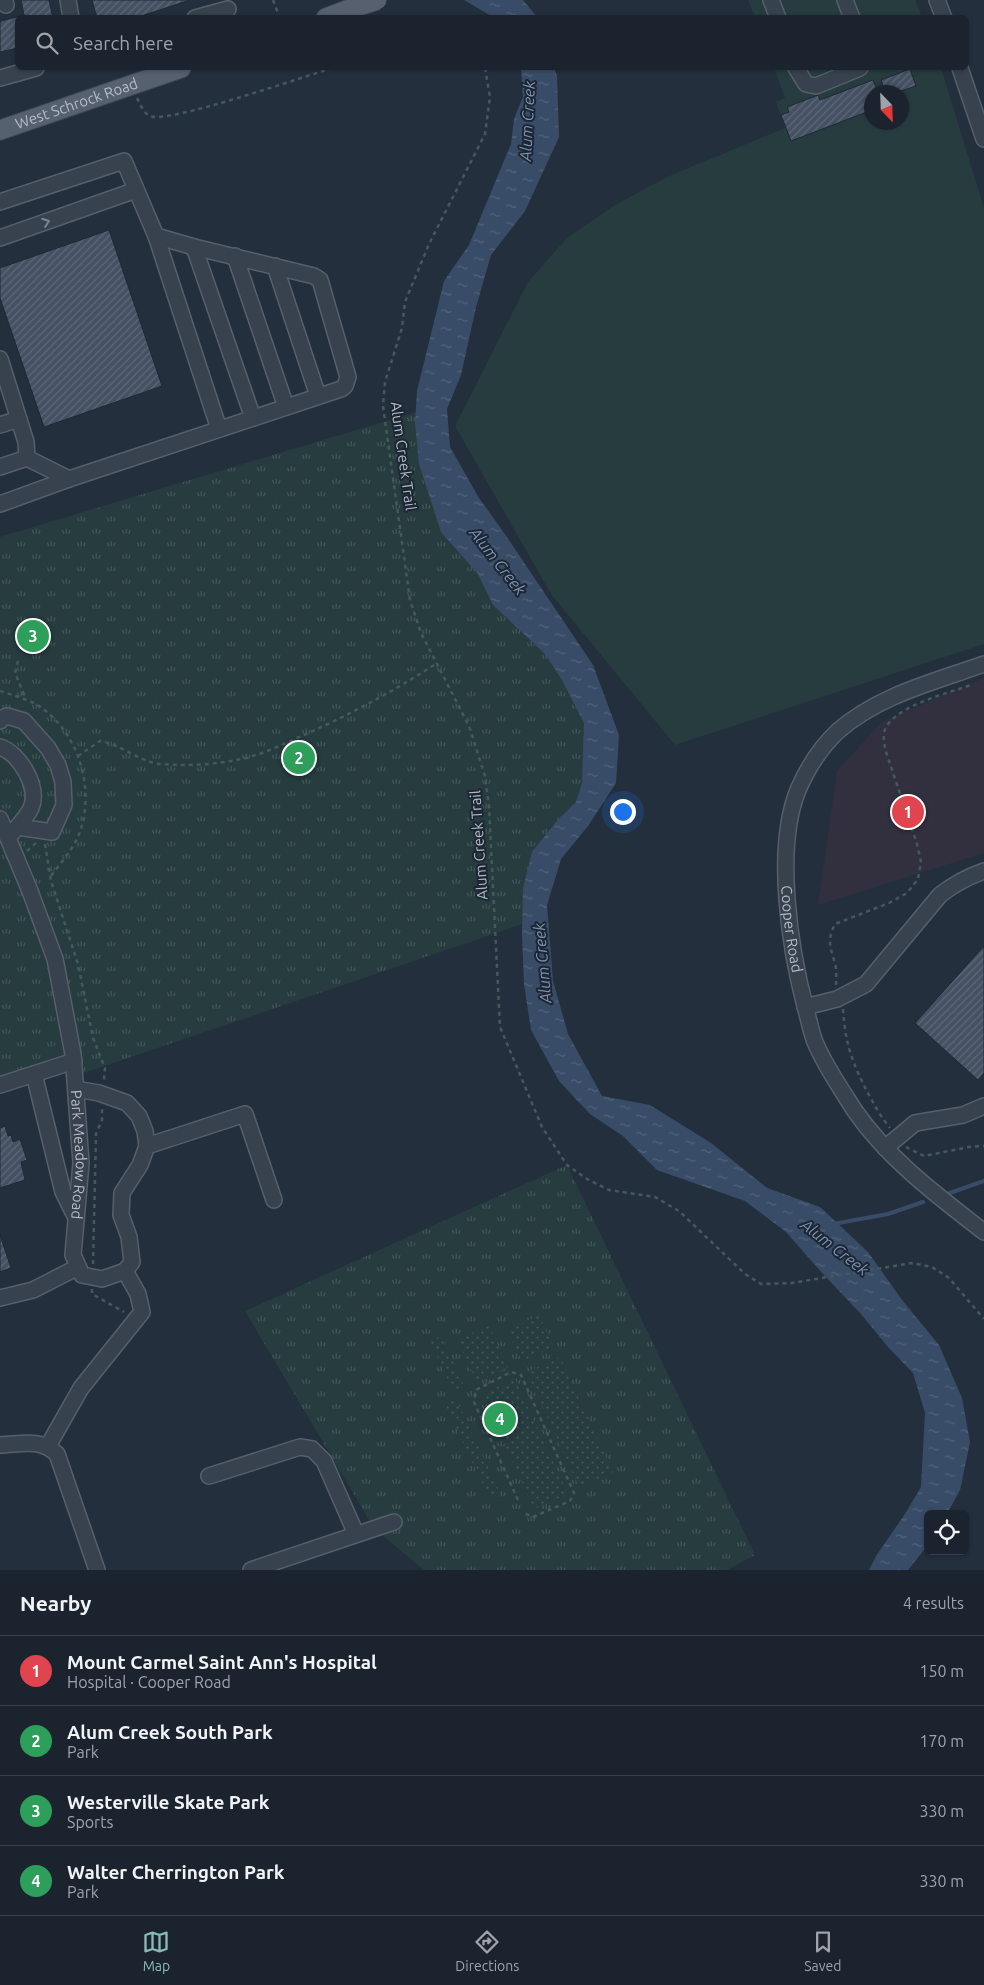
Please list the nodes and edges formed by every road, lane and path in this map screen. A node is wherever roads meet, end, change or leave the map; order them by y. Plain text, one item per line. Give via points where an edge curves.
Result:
1 (68, 0) edge
2 (273, 0) edge
3 (377, 0) edge
4 (771, 0) edge
5 (845, 0) edge
6 (937, 0) edge
7 (228, 9) dead end
8 (70, 15) edge
9 (207, 15) edge
10 (279, 15) edge
11 (334, 15) edge
12 (777, 15) edge
13 (851, 15) edge
14 (943, 15) edge
15 (29, 70) edge
16 (175, 70) edge
17 (326, 70) edge
18 (485, 70) edge
19 (797, 70) edge
20 (855, 70) edge
21 (961, 70) edge
22 (0, 78) edge
23 (130, 85) junction
24 (0, 130) edge
25 (984, 139) edge
26 (136, 190) junction
27 (0, 202) edge
28 (156, 236) junction
29 (0, 238) edge
30 (194, 247) junction
31 (235, 256) junction
32 (275, 266) junction
33 (0, 359) edge
34 (4, 384) edge
35 (318, 396) junction
36 (286, 407) junction
37 (253, 418) junction
38 (19, 419) junction
39 (0, 425) edge
40 (219, 429) junction
41 (27, 458) junction
42 (0, 467) edge
43 (69, 479) junction
44 (0, 504) edge
45 (18, 661) dead end
46 (437, 663) junction
47 (984, 664) edge
48 (971, 684) dead end
49 (23, 698) dead end
50 (0, 721) edge
51 (0, 747) edge
52 (78, 756) dead end
53 (0, 819) edge
54 (39, 830) junction
55 (13, 833) junction
56 (17, 859) junction
57 (984, 871) edge
58 (839, 998) junction
59 (806, 1007) junction
60 (74, 1061) junction
61 (34, 1074) junction
62 (0, 1085) edge
63 (76, 1089) junction
64 (984, 1106) edge
65 (898, 1138) junction
66 (148, 1146) junction
67 (984, 1146) edge
68 (886, 1148) junction
69 (274, 1200) dead end
70 (76, 1217) junction
71 (984, 1232) edge
72 (76, 1262) junction
73 (124, 1271) junction
74 (0, 1298) edge
75 (984, 1319) edge
76 (0, 1444) edge
77 (48, 1446) junction
78 (209, 1476) dead end
79 (518, 1500) dead end
80 (524, 1513) dead end
81 (394, 1522) dead end
82 (356, 1534) junction
83 (97, 1570) edge
84 (251, 1570) edge

1 - 8 street
2 - 10 path
3 - 11 main road, bridge
4 - 12 street
5 - 13 street
6 - 14 street
7 - 9 street
15 - 22 street
16 - 23 main road, West Schrock Road
17 - 23 path via 158,118 150,117 144,110
18 - 46 path, Alum Creek Trail via 490,97 486,134 428,244 405,302 402,328 385,382 383,406 410,600 421,633
19 - 20 street via 806,84 816,86
21 - 25 street
23 - 24 main road, West Schrock Road
26 - 27 street via 124,161
26 - 28 street
29 -> 26 street
28 - 30 street
28 - 40 street
30 - 31 street
30 - 37 street
31 - 32 street
31 - 36 street
32 - 35 street
32 - 35 street via 314,276 323,286 348,377 341,389
33 - 34 street
34 - 38 street
35 - 36 street
36 - 37 street
37 - 40 street
38 - 39 street
38 - 41 street
40 - 43 street
41 - 42 street
41 - 43 street
43 - 44 street
45 - 49 path via 15,673
46 - 52 path via 324,726 237,760 158,764 112,743 100,741
46 - 75 path, Alum Creek Trail via 469,726 486,776 500,1027 542,1127 567,1165 608,1190 655,1197 679,1210 745,1274 761,1284 792,1283 912,1263 932,1267 949,1278
47 - 59 street, Cooper Road via 896,695 864,710 837,732 813,761 798,791 789,826 786,861 791,938
48 - 58 path via 898,713 884,733 885,749 917,844 921,862 918,880 907,893 889,903 835,924 830,933 830,954 835,964 835,988
50 - 54 street via 7,716 24,721 58,765 64,805 52,832
51 - 55 street via 19,758 32,789 32,807
53 - 55 street, Park Meadow Road
54 - 55 street
54 - 56 path via 42,836
55 - 56 street, Park Meadow Road
56 - 60 street, Park Meadow Road via 55,959
57 - 58 street via 940,895 866,984
58 - 59 street
58 - 65 path via 848,1046 855,1064 882,1118
59 - 68 street, Cooper Road via 815,1042 830,1072 856,1112
60 - 61 street
60 - 63 street, Park Meadow Road
61 - 62 street
61 - 70 street via 63,1192
63 - 66 street via 127,1103 139,1116
63 - 70 street, Park Meadow Road via 81,1163
64 - 65 street via 963,1115 915,1123
65 - 67 path via 904,1146 924,1156
65 - 68 street
66 - 69 street via 244,1114
66 - 73 street via 122,1193 121,1215 129,1237 132,1262
68 - 71 street, Cooper Road via 929,1189
70 - 72 street, Park Meadow Road
72 - 73 street via 82,1275 102,1278
72 - 74 street via 34,1290
73 - 77 street via 138,1294 142,1312 81,1388
76 - 77 street
77 - 83 street via 57,1454 62,1466
78 - 82 street via 300,1447 312,1449 324,1461
79 - 80 path via 474,1402 476,1390 510,1372 521,1375 574,1494 570,1501 533,1517
81 - 82 street
82 - 84 street

